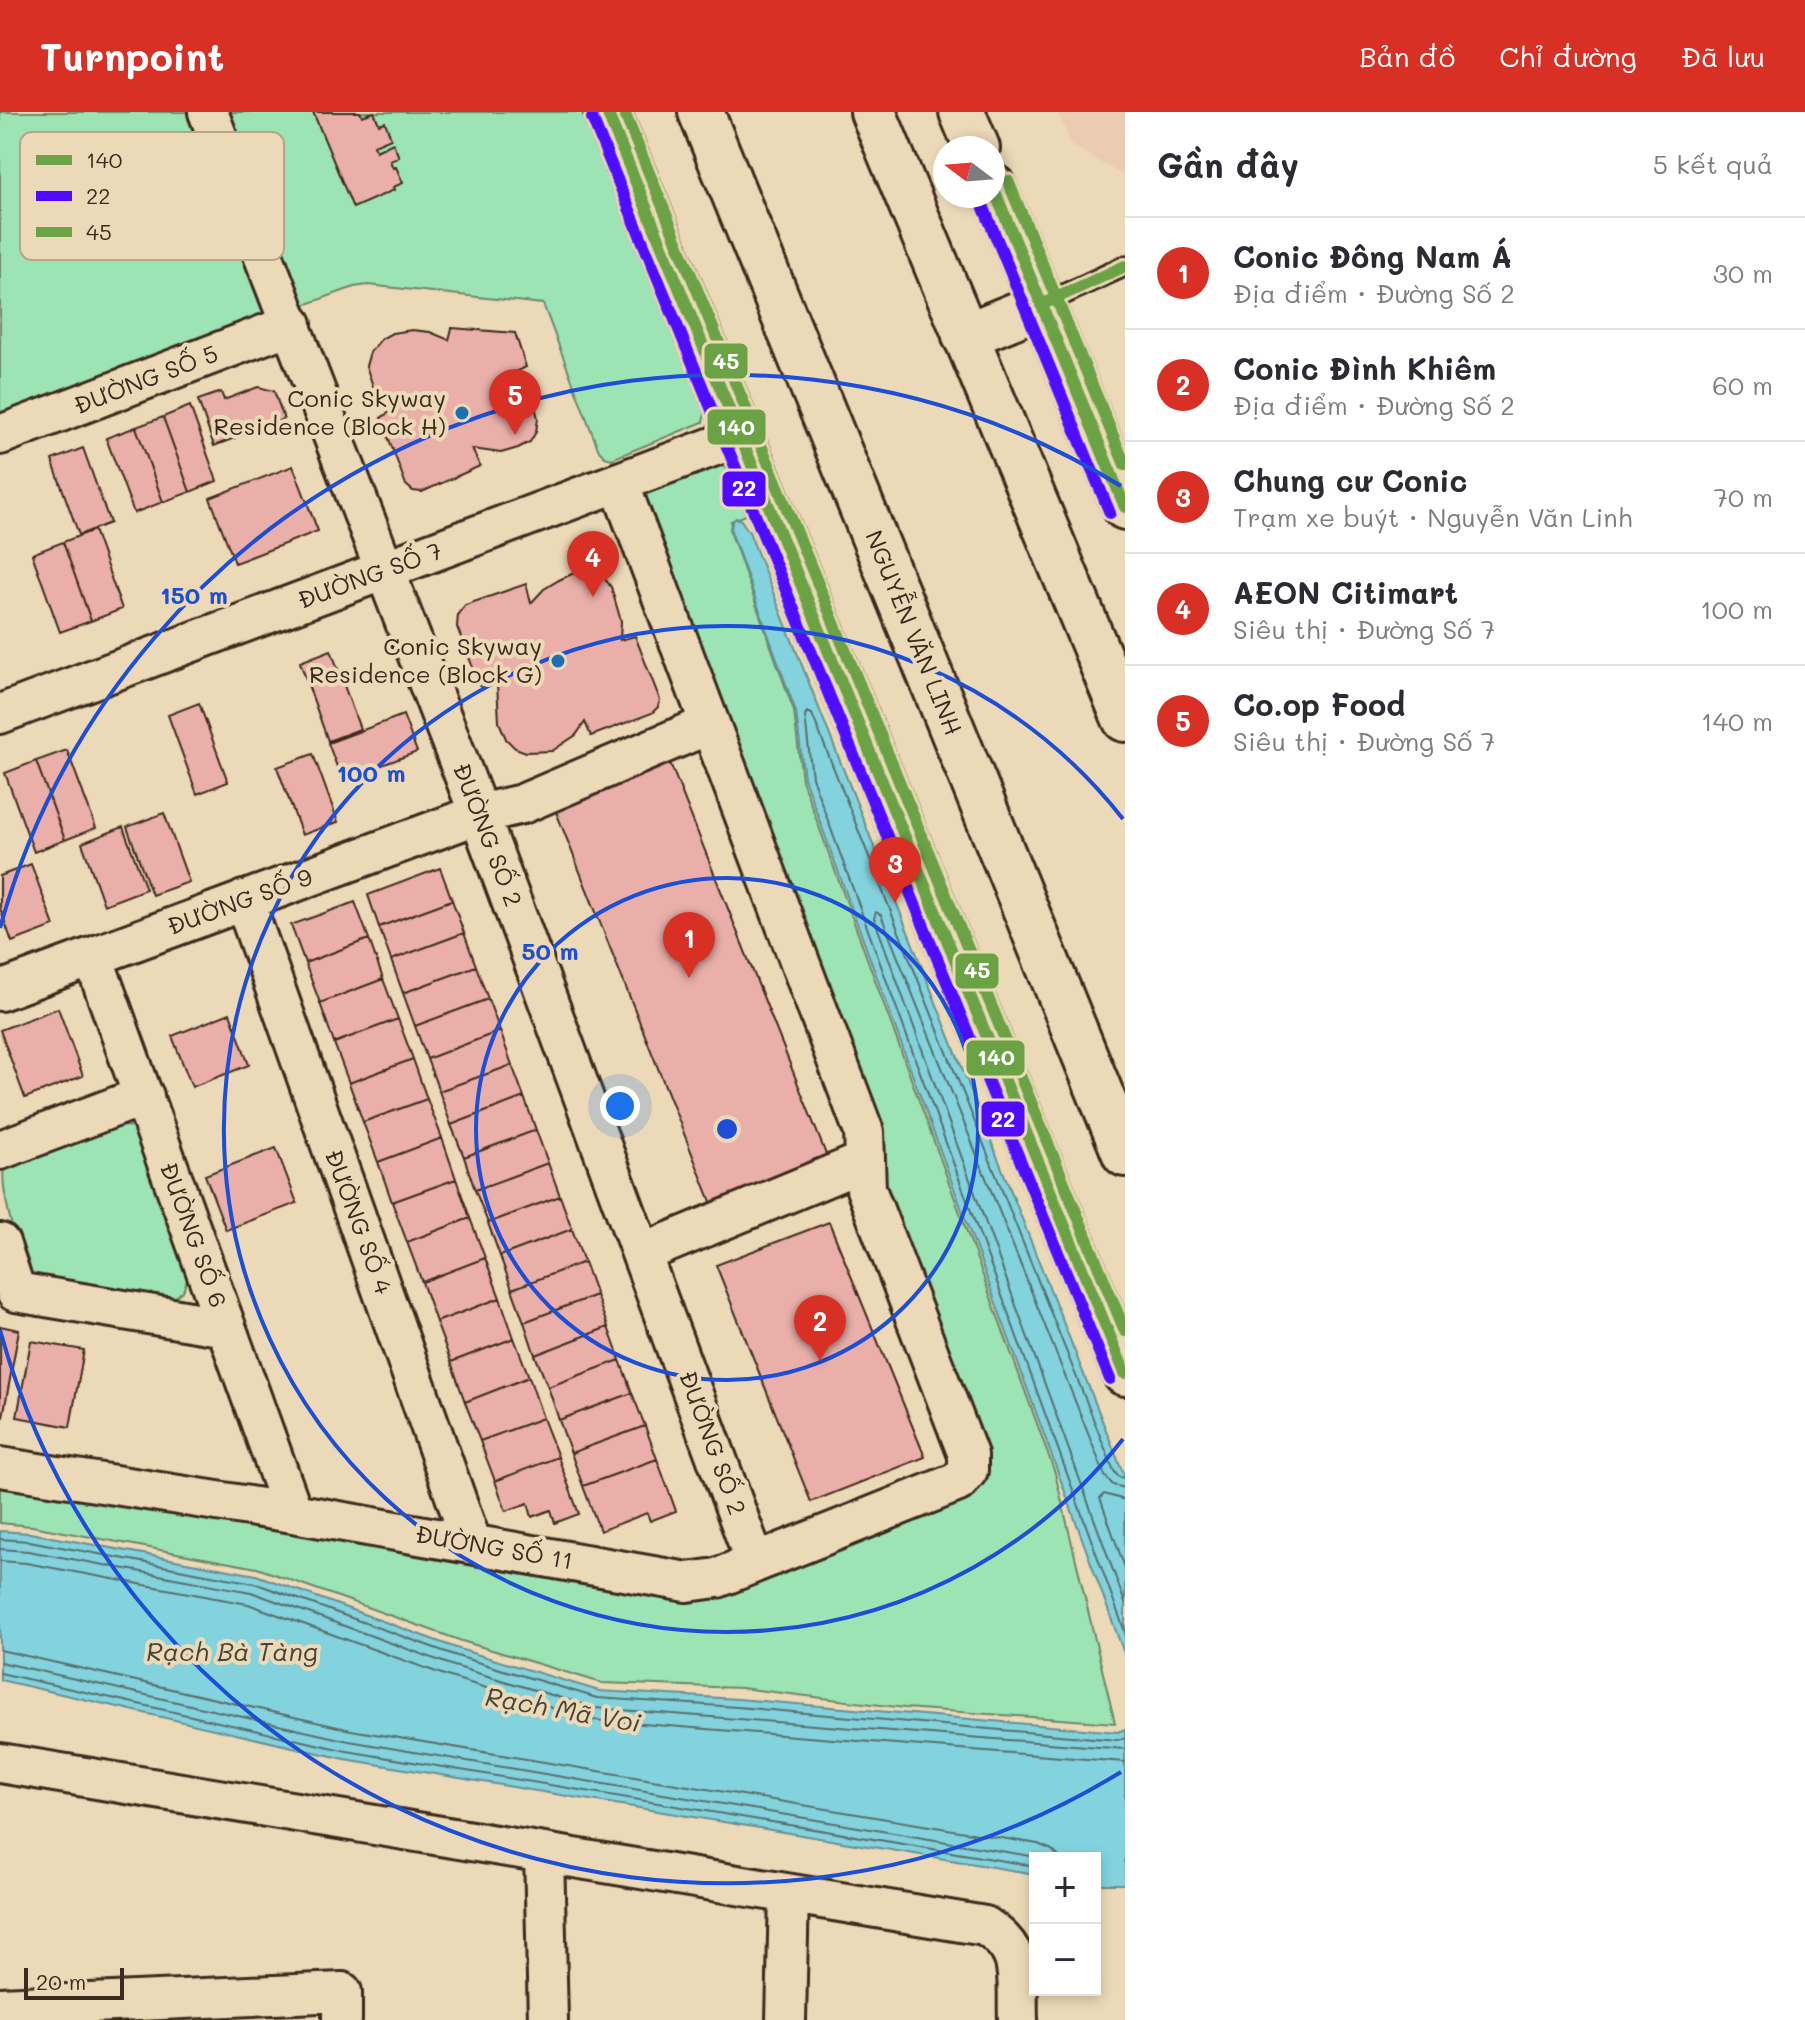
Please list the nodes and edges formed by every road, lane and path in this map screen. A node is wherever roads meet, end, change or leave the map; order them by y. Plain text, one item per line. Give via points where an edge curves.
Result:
1 (208, 112) edge
2 (607, 112) edge
3 (701, 112) edge
4 (873, 112) edge
5 (962, 112) edge
6 (216, 132) edge
7 (972, 136) edge
8 (1002, 208) edge
9 (267, 260) edge
10 (1125, 266) edge
11 (1041, 305) junction
12 (292, 324) junction
13 (965, 336) junction
14 (0, 435) edge
15 (739, 437) junction
16 (619, 483) junction
17 (1125, 507) edge
18 (386, 570) junction
19 (0, 714) edge
20 (1125, 719) edge
21 (710, 724) junction
22 (479, 814) junction
23 (244, 900) junction
24 (93, 957) junction
25 (0, 991) edge
26 (144, 1096) junction
27 (0, 1150) edge
28 (1125, 1154) edge
29 (865, 1161) junction
30 (0, 1243) edge
31 (643, 1253) junction
32 (226, 1327) junction
33 (1125, 1373) edge
34 (0, 1467) edge
35 (293, 1513) junction
36 (472, 1544) junction
37 (755, 1562) junction
38 (0, 1763) edge
39 (544, 1853) junction
40 (789, 1894) junction
41 (0, 2007) edge
42 (342, 2020) edge
43 (548, 2020) edge
44 (786, 2020) edge
45 (1018, 2020) edge

1 - 6 street, ĐƯỜNG SỐ 2
2 - 15 main road
3 - 28 main road, NGUYỄN VĂN LINH
4 - 13 main road
5 - 7 main road
8 - 11 main road
9 - 12 street, ĐƯỜNG SỐ 2
10 - 11 lane
11 - 13 main road
11 - 17 main road
12 - 14 street, ĐƯỜNG SỐ 5
12 - 18 street, ĐƯỜNG SỐ 2
13 - 20 main road
15 - 16 street, ĐƯỜNG SỐ 7
15 - 33 main road
16 - 18 street, ĐƯỜNG SỐ 7
16 - 21 street
18 - 19 street, ĐƯỜNG SỐ 7
18 - 22 street, ĐƯỜNG SỐ 2
21 - 22 street, ĐƯỜNG SỐ 9 via 522,804
21 - 29 street via 864,1132
22 - 23 street, ĐƯỜNG SỐ 9
22 - 31 street, ĐƯỜNG SỐ 2
23 - 24 street, ĐƯỜNG SỐ 9
23 - 36 street, ĐƯỜNG SỐ 4
24 - 25 street, ĐƯỜNG SỐ 9
24 - 26 street, ĐƯỜNG SỐ 6
26 - 27 street
26 - 32 street, ĐƯỜNG SỐ 6
29 - 31 street
29 - 37 street, ĐƯỜNG SỐ 11 via 866,1189 968,1455 968,1470 958,1482
30 - 32 street via 16,1292
31 - 37 street, ĐƯỜNG SỐ 2
32 - 35 street, ĐƯỜNG SỐ 6
34 - 35 street, ĐƯỜNG SỐ 11
35 - 36 street, ĐƯỜNG SỐ 11
36 - 37 street, ĐƯỜNG SỐ 11 via 687,1582 717,1578
38 - 39 street
39 - 40 street
39 - 43 street
40 - 44 street
40 - 45 street via 985,1926 1003,1938 1015,1959
41 - 42 street via 342,1992

